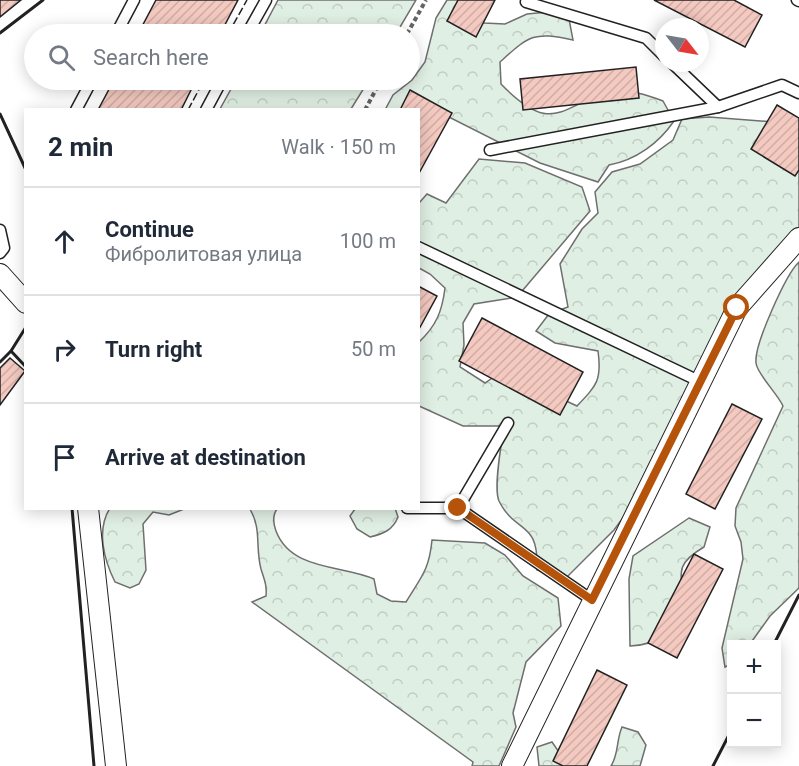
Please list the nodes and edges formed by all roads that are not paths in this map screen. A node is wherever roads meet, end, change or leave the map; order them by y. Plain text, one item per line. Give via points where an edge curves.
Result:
1 (134, 0) edge
2 (266, 0) edge
3 (527, 0) edge
4 (121, 24) edge
5 (253, 24) edge
6 (655, 48) edge
7 (681, 72) edge
8 (87, 90) edge
9 (217, 90) edge
10 (799, 93) edge
11 (717, 107) junction
12 (77, 108) edge
13 (207, 108) edge
14 (490, 150) dead end
15 (0, 230) edge
16 (799, 238) edge
17 (420, 249) edge
18 (0, 253) edge
19 (0, 274) edge
20 (24, 301) edge
21 (701, 382) junction
22 (508, 423) dead end
23 (420, 508) edge
24 (458, 508) junction
25 (88, 510) edge
26 (592, 600) junction
27 (116, 766) edge
28 (512, 766) edge

1 - 4 lane
2 - 5 lane
3 - 6 lane via 646,39
7 - 11 lane
8 - 12 lane
9 - 13 lane
10 - 11 lane via 782,86
11 - 14 lane
15 - 18 lane via 4,248
16 - 21 street via 737,308
17 - 21 lane
19 - 20 street
21 - 26 street
22 - 24 lane
23 - 24 lane
24 - 26 lane
25 - 27 street
26 - 28 street

